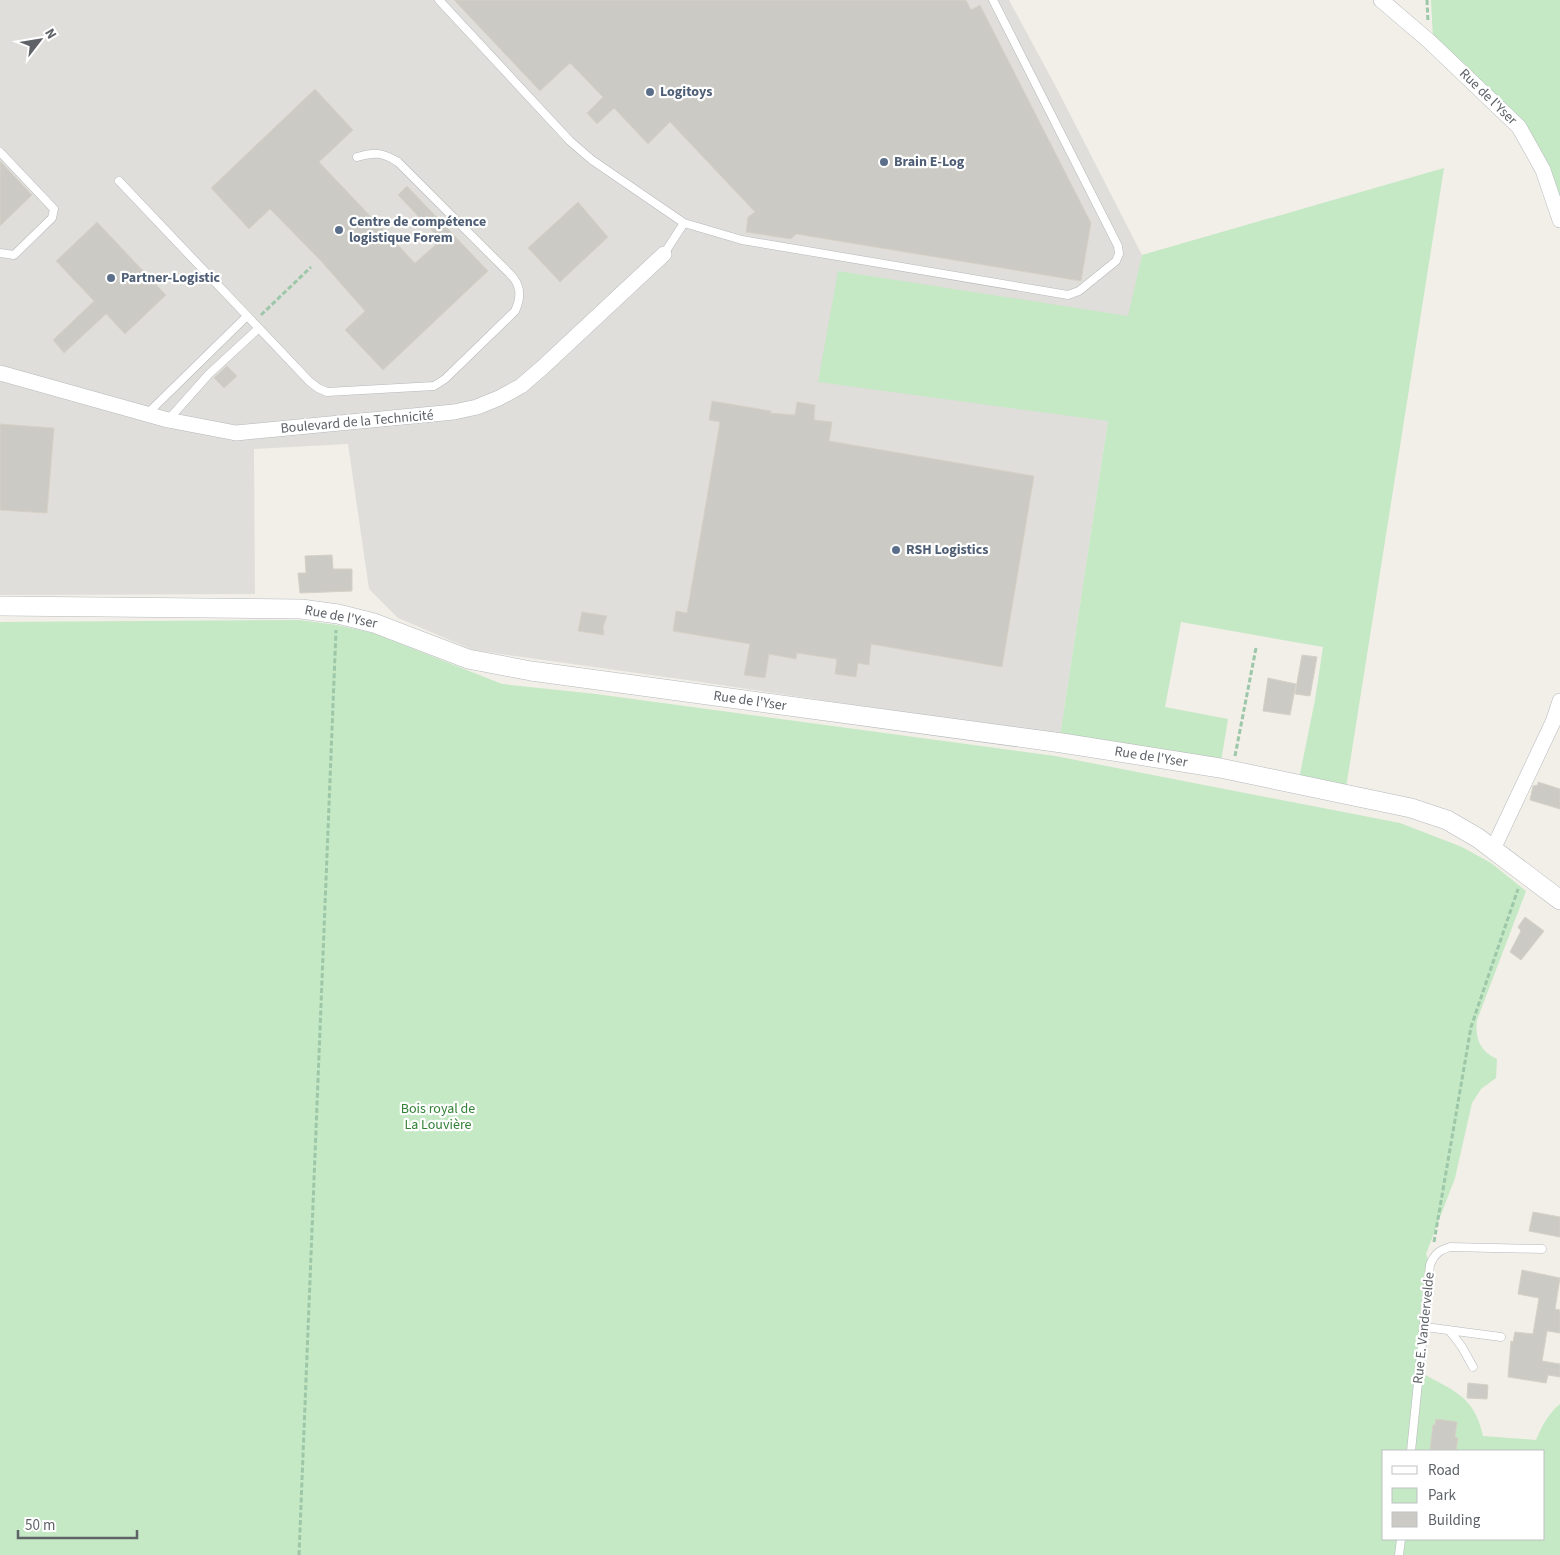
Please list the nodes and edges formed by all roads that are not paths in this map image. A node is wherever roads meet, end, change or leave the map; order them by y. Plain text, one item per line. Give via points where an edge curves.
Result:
1 (439, 0) edge
2 (994, 0) edge
3 (1381, 0) edge
4 (0, 152) edge
5 (357, 156) dead end
6 (119, 181) dead end
7 (1560, 220) edge
8 (684, 223) junction
9 (0, 253) edge
10 (664, 254) joint
11 (247, 316) junction
12 (256, 325) junction
13 (0, 373) edge
14 (147, 414) junction
15 (168, 420) junction
16 (0, 606) edge
17 (1560, 700) edge
18 (1493, 849) junction
19 (1560, 900) edge
20 (1542, 1249) dead end
21 (1425, 1327) junction
22 (1448, 1330) junction
23 (1501, 1337) dead end
24 (1472, 1367) dead end
25 (1411, 1450) edge
26 (1401, 1540) edge
27 (1399, 1555) edge

1 - 8 lane via 570,141 592,160
2 - 8 lane via 1118,246 1116,261 1079,291 1068,295 1041,292 742,240
3 - 7 street, Rue de l'Yser via 1519,127 1543,170
4 - 9 lane via 54,209 52,218 14,255
5 - 12 lane via 387,154 398,162 515,279 520,295 515,311 434,386 327,392 310,382
6 - 11 lane
8 - 10 lane
10 - 15 street, Boulevard de la Technicité via 520,386 476,407 426,416 236,433
11 - 12 lane
11 - 14 lane
12 - 15 lane
13 - 14 street, Boulevard de la Technicité
14 - 15 street, Boulevard de la Technicité
16 - 18 street, Rue de l'Yser via 301,609 338,614 374,622 468,659 531,671 1062,743 1232,771 1411,808 1447,820
17 - 18 street via 1553,722
18 - 19 street, Rue de l'Yser
20 - 21 lane, Rue E. Vandervelde via 1450,1247 1438,1252 1430,1264
21 - 22 lane
21 - 25 lane, Rue E. Vandervelde
22 - 23 lane
22 - 24 lane
26 - 27 lane

